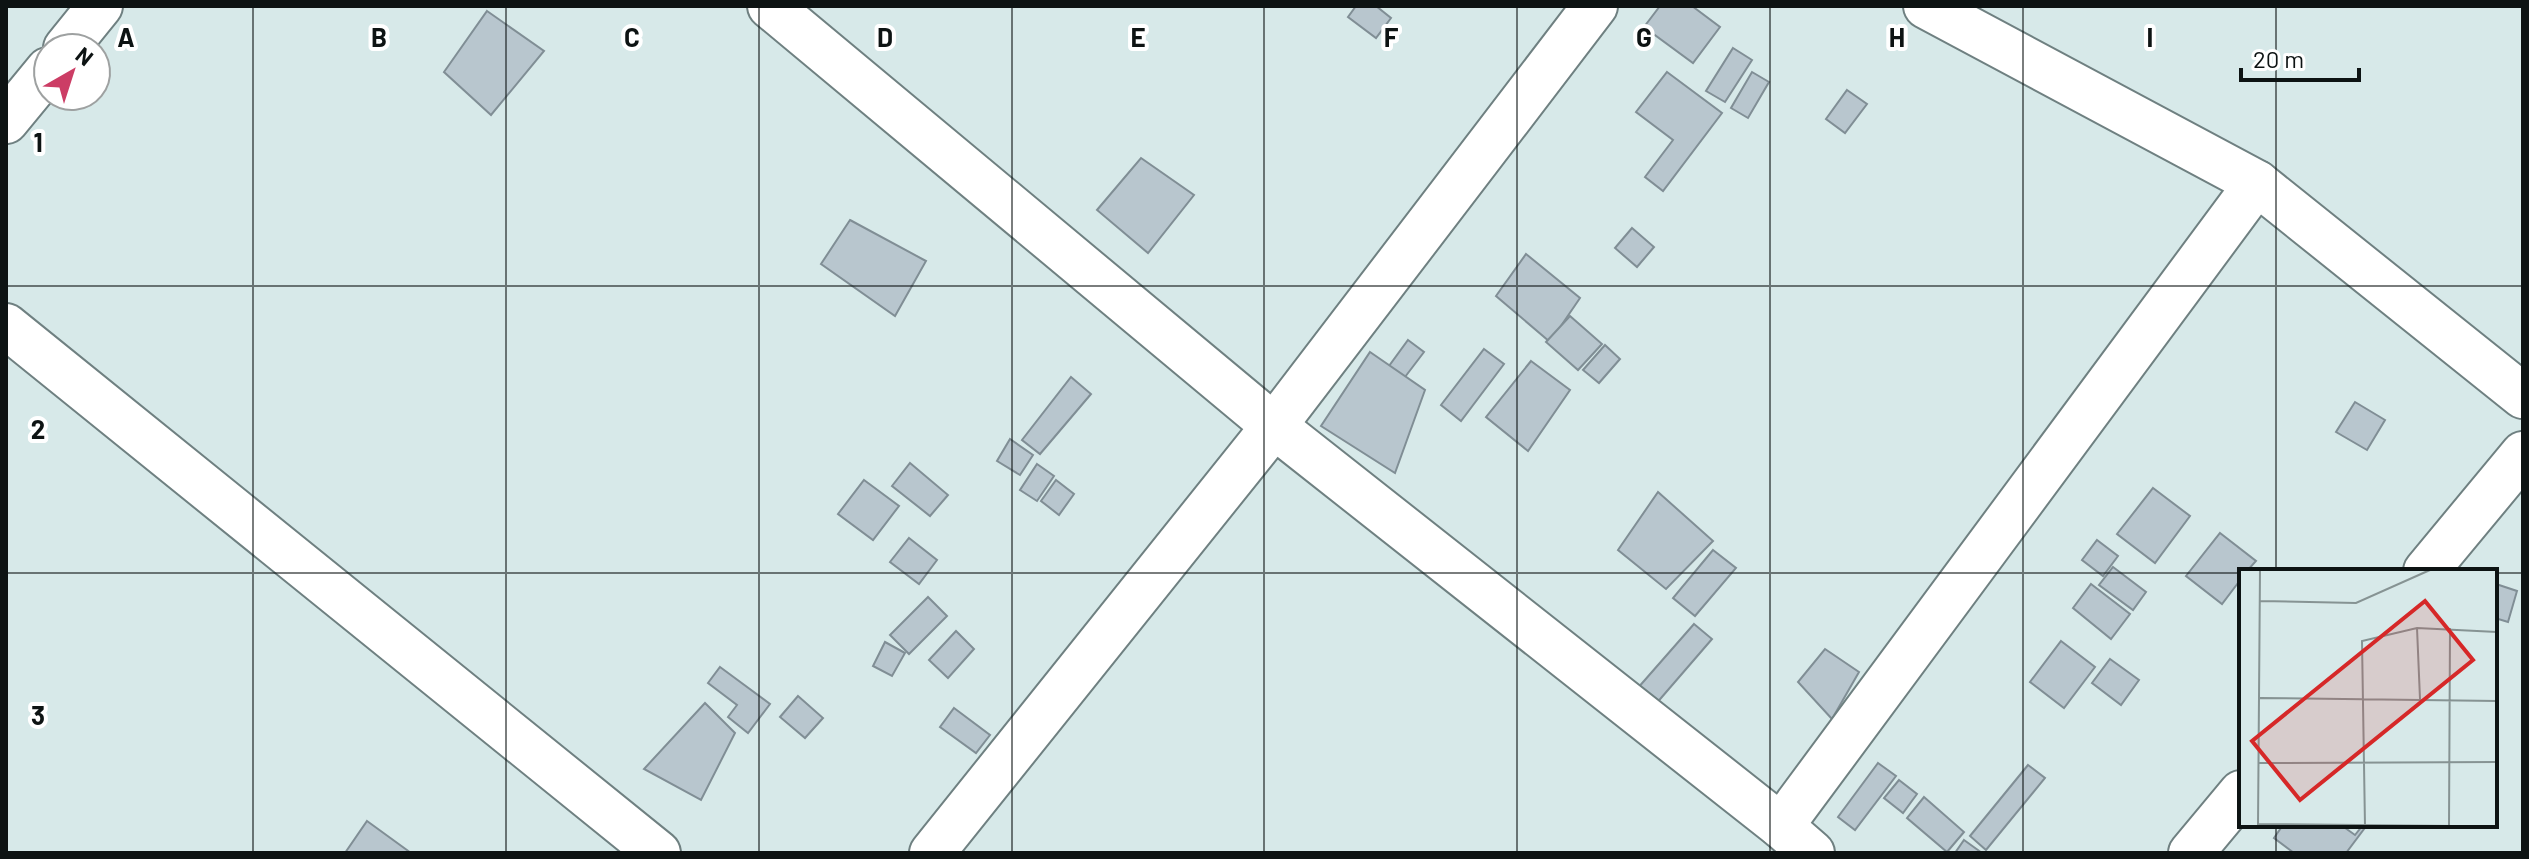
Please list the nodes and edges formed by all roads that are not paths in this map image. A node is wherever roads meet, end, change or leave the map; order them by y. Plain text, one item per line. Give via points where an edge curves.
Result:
1 (100, 6) edge
2 (770, 6) edge
3 (1595, 6) edge
4 (1926, 6) edge
5 (79, 32) edge
6 (32, 89) edge
7 (6, 121) edge
8 (2257, 183) junction
9 (6, 326) edge
10 (2523, 396) edge
11 (1274, 426) junction
12 (2523, 454) edge
13 (2428, 569) edge
14 (2239, 795) edge
15 (1796, 839) edge
16 (658, 853) edge
17 (932, 853) edge
18 (2191, 853) edge

1 - 5 street
2 - 11 street
3 - 11 street
4 - 8 street
6 - 7 street
8 - 10 street
8 - 15 street
9 - 16 street
11 - 15 street
11 - 17 street
12 - 13 street
14 - 18 street

